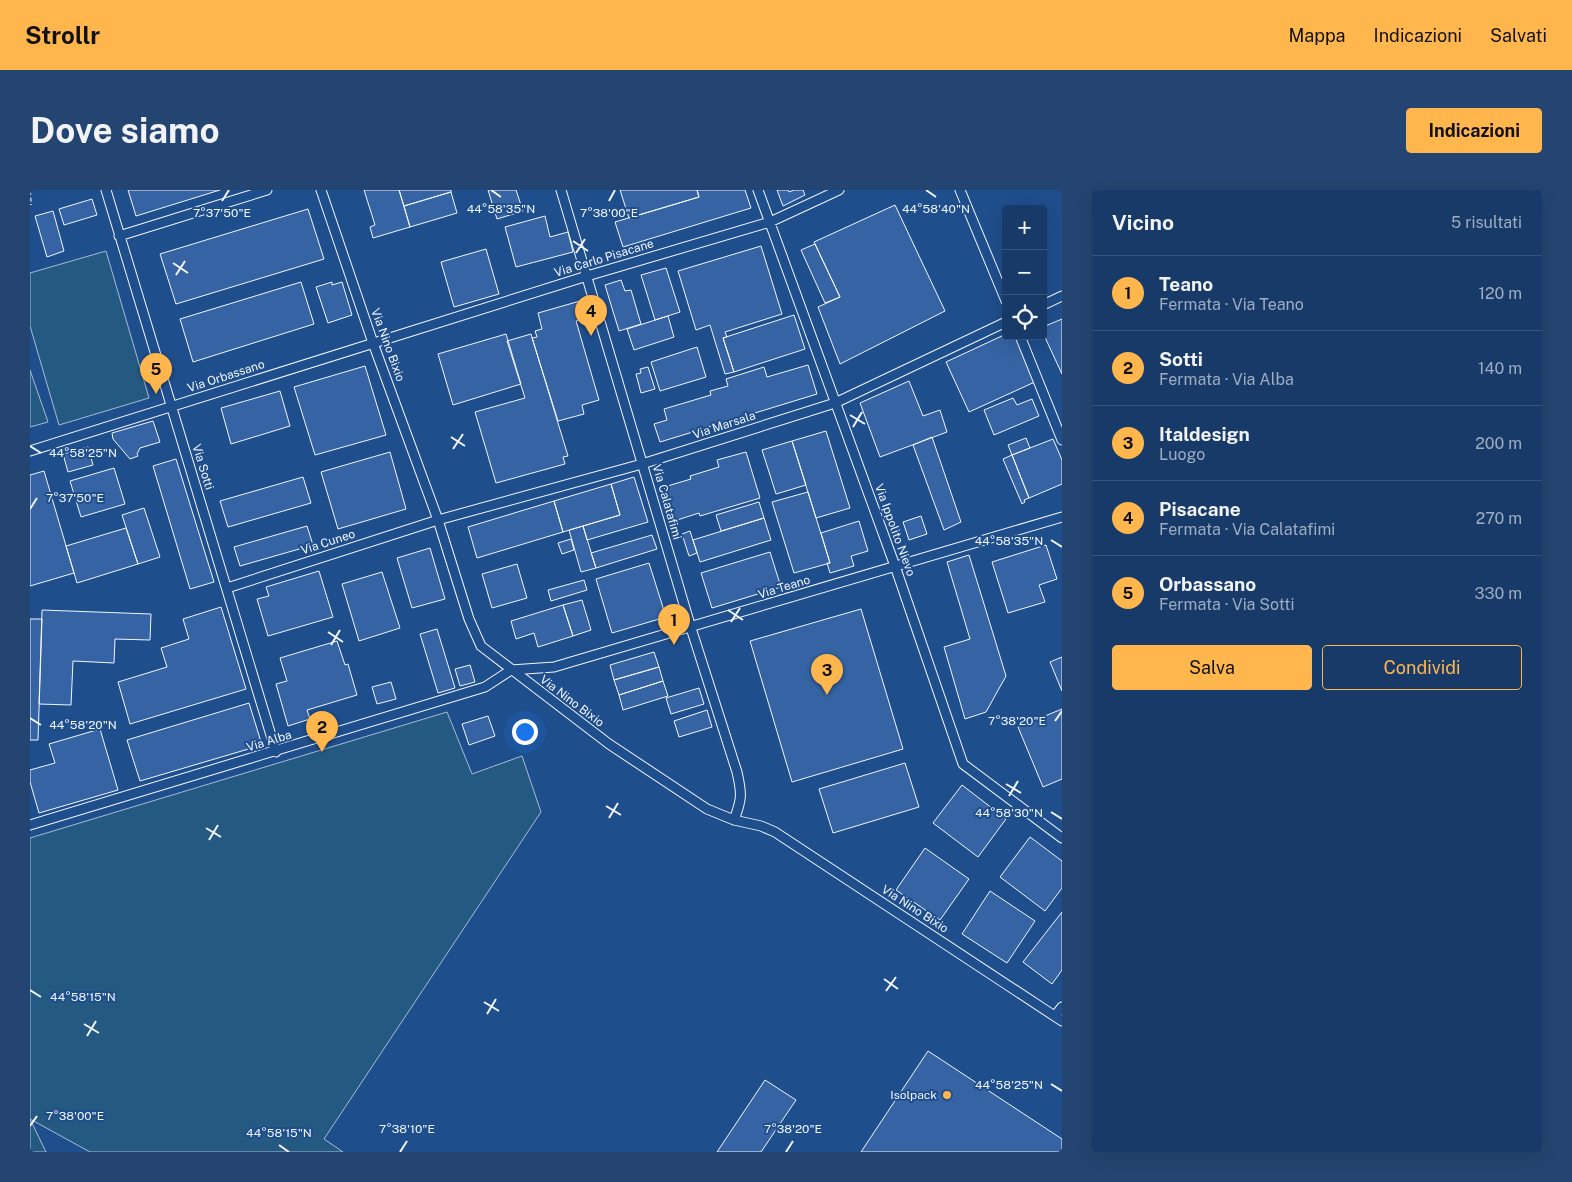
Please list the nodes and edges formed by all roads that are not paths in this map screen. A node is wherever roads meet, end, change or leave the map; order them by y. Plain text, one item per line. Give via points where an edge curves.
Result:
1 (106, 190) edge
2 (267, 190) edge
3 (321, 190) edge
4 (561, 190) edge
5 (758, 190) edge
6 (839, 190) edge
7 (960, 190) edge
8 (770, 222) junction
9 (119, 236) junction
10 (587, 276) junction
11 (1004, 295) edge
12 (1062, 296) edge
13 (1047, 302) edge
14 (1002, 324) edge
15 (1022, 340) edge
16 (373, 343) junction
17 (835, 403) junction
18 (171, 407) junction
19 (1062, 440) edge
20 (30, 451) edge
21 (642, 464) junction
22 (1062, 517) edge
23 (438, 520) junction
24 (895, 566) junction
25 (227, 588) junction
26 (691, 628) junction
27 (511, 670) junction
28 (276, 752) junction
29 (734, 820) junction
30 (30, 825) edge
31 (1062, 838) edge
32 (1062, 1007) edge
33 (1059, 1018) edge

1 - 9 street, Via Sotti
2 - 9 street
3 - 16 street, Via Nino Bixio
4 - 10 street, Via Calatafimi
5 - 8 street, Via Ippolito Nievo
6 - 8 street, Via Carlo Pisacane
7 - 11 street
8 - 10 street, Via Carlo Pisacane
8 - 17 street, Via Ippolito Nievo
9 - 18 street, Via Sotti
10 - 16 street, Via Carlo Pisacane
10 - 21 street, Via Calatafimi
12 - 13 street
14 - 17 street, Via Marsala
15 - 19 street
16 - 18 street, Via Orbassano
16 - 23 street, Via Nino Bixio
17 - 21 street, Via Marsala
17 - 24 street, Via Ippolito Nievo
18 - 20 street, Via Orbassano
18 - 25 street, Via Sotti
21 - 23 street, Via Marsala
21 - 26 street, Via Calatafimi
22 - 24 street, Via Teano
23 - 25 street, Via Cuneo
23 - 27 street, Via Nino Bixio via 469,619 481,646
24 - 26 street, Via Teano
24 - 31 street, Via Ippolito Nievo via 963,764
25 - 28 street, Via Sotti
26 - 27 street, Via Teano via 554,667
26 - 29 street, Via Calatafimi via 739,782 741,801
27 - 28 street, Via Alba via 485,687
27 - 29 street, Via Nino Bixio via 609,744 707,809
28 - 30 street, Via Alba
29 - 33 street, Via Nino Bixio via 775,832
32 - 33 street

